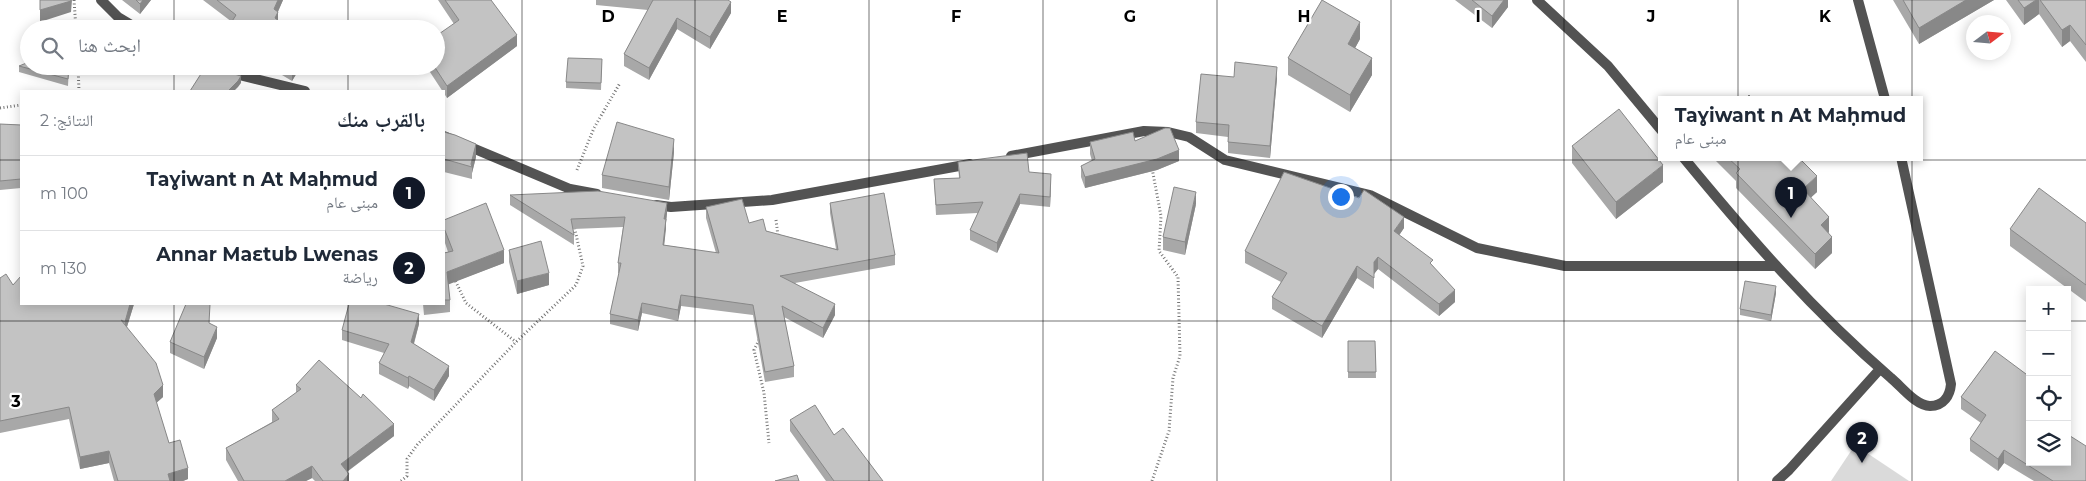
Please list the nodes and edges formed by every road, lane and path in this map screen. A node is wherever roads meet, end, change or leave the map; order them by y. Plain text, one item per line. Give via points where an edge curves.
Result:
1 (74, 0) edge
2 (100, 0) edge
3 (1537, 0) edge
4 (1858, 0) edge
5 (75, 20) edge
6 (123, 20) edge
7 (78, 75) edge
8 (240, 75) edge
9 (620, 84) dead end
10 (79, 90) edge
11 (301, 90) edge
12 (1884, 96) edge
13 (20, 105) edge
14 (0, 108) edge
15 (1658, 126) edge
16 (445, 136) edge
17 (997, 158) edge
18 (1686, 161) edge
19 (1901, 161) edge
20 (978, 162) edge
21 (1152, 166) edge
22 (570, 189) junction
23 (606, 196) edge
24 (772, 200) junction
25 (643, 202) edge
26 (778, 242) edge
27 (1775, 266) junction
28 (452, 275) edge
29 (761, 335) edge
30 (516, 342) junction
31 (1880, 369) junction
32 (769, 443) dead end
33 (400, 481) edge
34 (1152, 481) edge
35 (1777, 481) edge

1 - 5 path
2 - 6 street
3 - 15 street via 1608,66
4 - 12 street
7 - 10 path
8 - 11 street
9 - 22 path via 594,128
13 - 14 path
16 - 22 street
17 - 27 street via 1144,131 1168,132 1189,137 1225,160 1370,195 1477,248 1565,266
18 - 27 street
19 - 31 street via 1951,384 1950,393 1942,403 1929,406 1916,400
20 - 24 street
21 - 34 path via 1161,216 1159,251 1178,277 1180,356 1173,378 1169,431
22 - 23 street
22 - 30 path via 583,266 576,284
24 - 25 street via 671,207
24 - 26 path
27 - 31 street
28 - 30 path via 466,303
29 - 32 path via 754,350 764,393
30 - 33 path via 417,445 407,459 407,476
31 - 35 street

